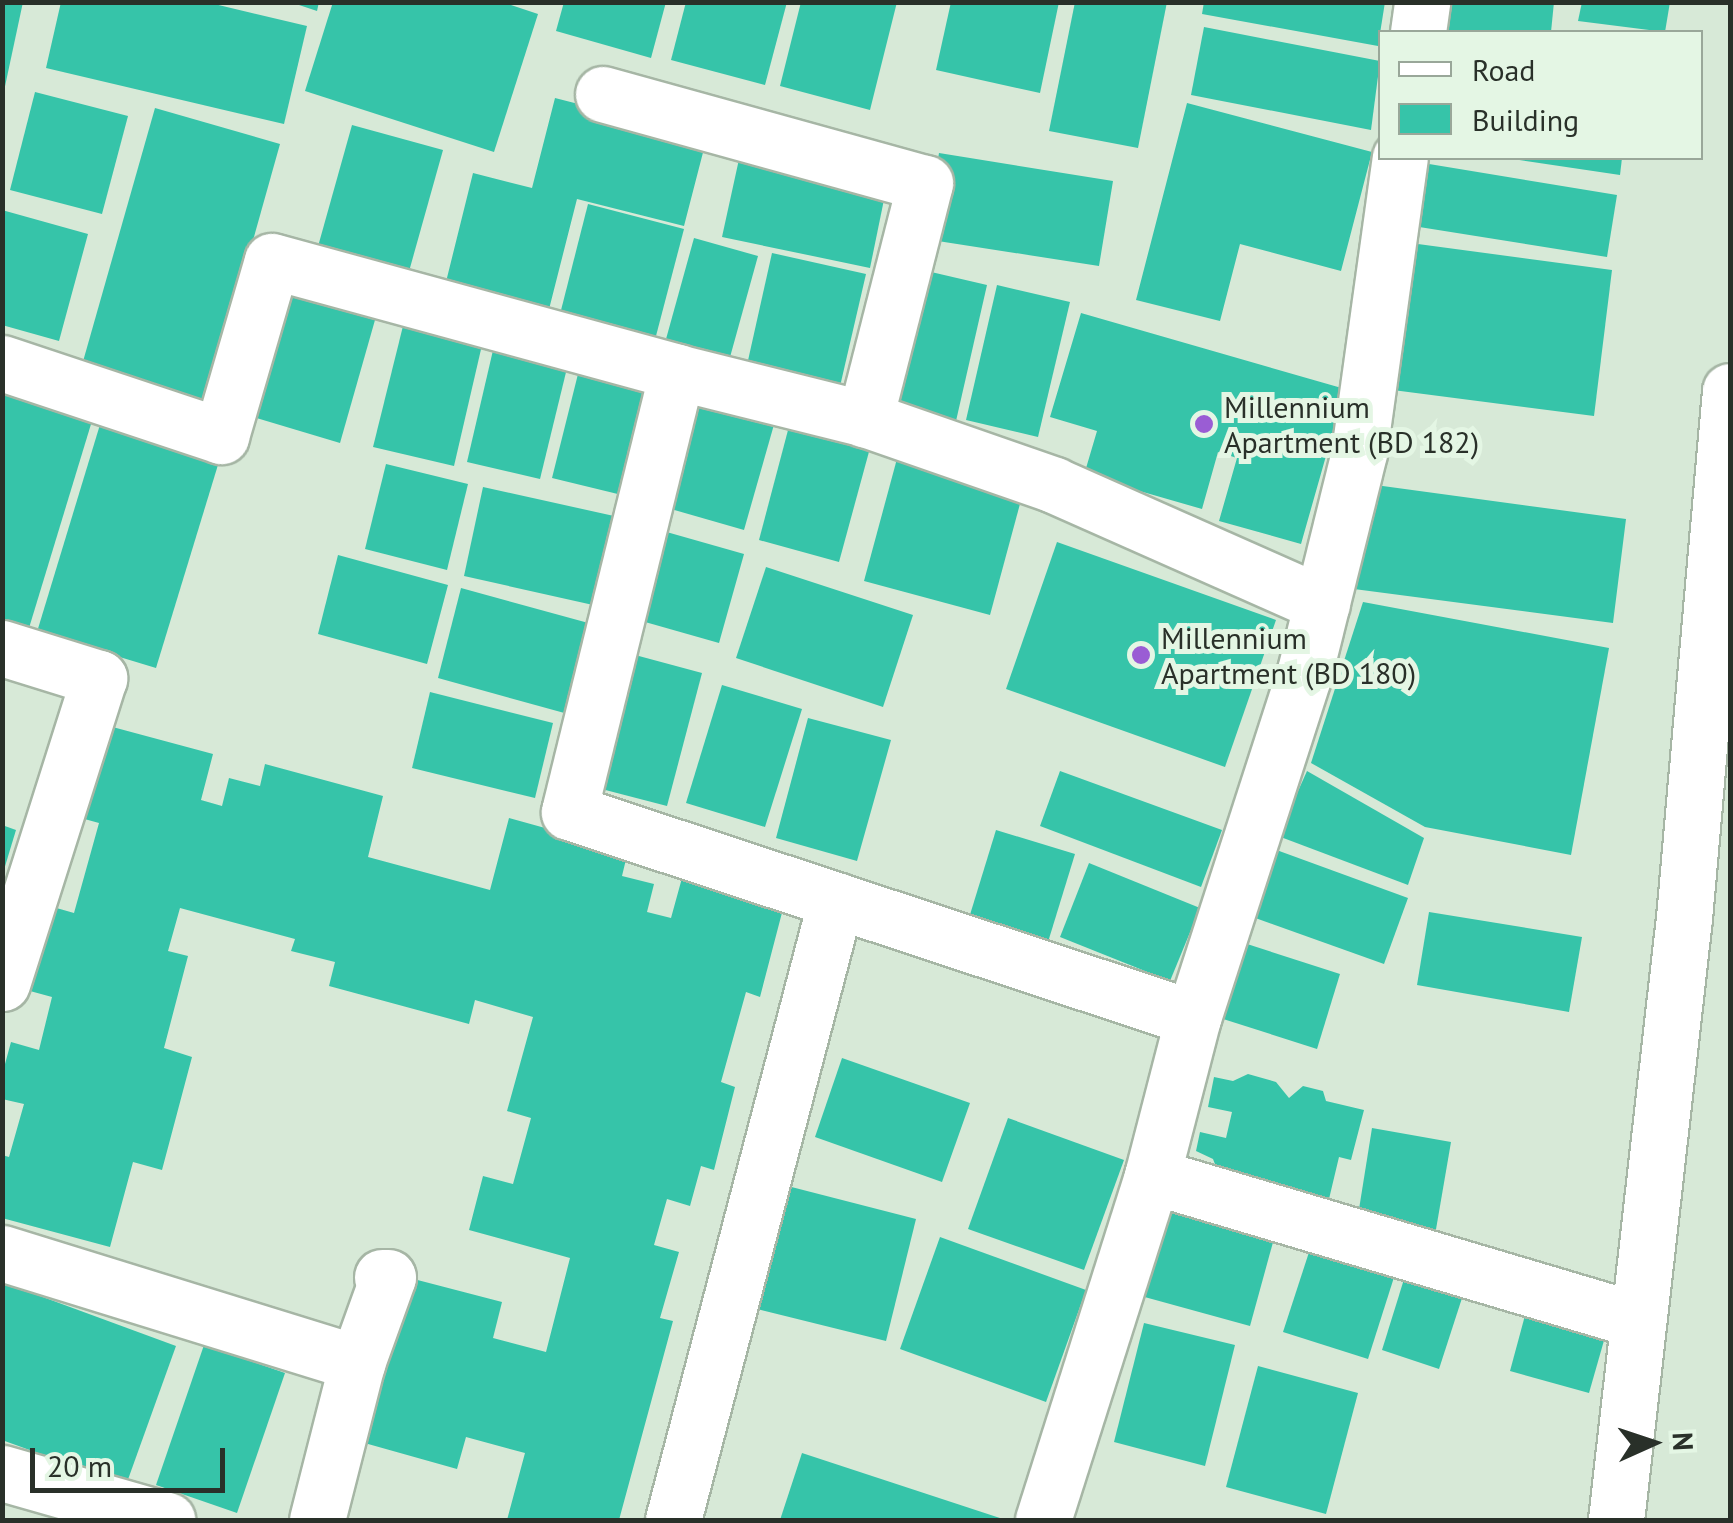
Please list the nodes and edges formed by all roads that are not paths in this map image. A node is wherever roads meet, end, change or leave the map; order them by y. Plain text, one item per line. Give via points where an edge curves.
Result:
1 (1422, 2) edge
2 (1418, 30) edge
3 (603, 94) dead end
4 (1400, 160) edge
5 (2, 363) edge
6 (677, 372) junction
7 (1730, 391) edge
8 (866, 419) junction
9 (1322, 604) junction
10 (2, 648) edge
11 (836, 900) junction
12 (2, 983) edge
13 (1192, 1018) junction
14 (1152, 1176) junction
15 (2, 1253) edge
16 (382, 1277) dead end
17 (1637, 1320) junction
18 (357, 1363) junction
19 (2, 1473) edge
20 (167, 1520) edge
21 (317, 1520) edge
22 (673, 1520) edge
23 (1043, 1520) edge
24 (1616, 1520) edge

1 - 2 street
3 - 8 street via 925,184
4 - 9 street via 1359,452
5 - 6 street via 221,436 272,261
6 - 8 street
6 - 11 street via 569,812
7 - 17 street via 1684,918
8 - 9 street via 1054,484
9 - 13 street
10 - 12 street via 98,678
11 - 13 street
11 - 22 street
13 - 14 street
14 - 17 street
14 - 23 street
15 - 18 street
16 - 18 street via 388,1276
17 - 24 street
18 - 21 street
19 - 20 street

